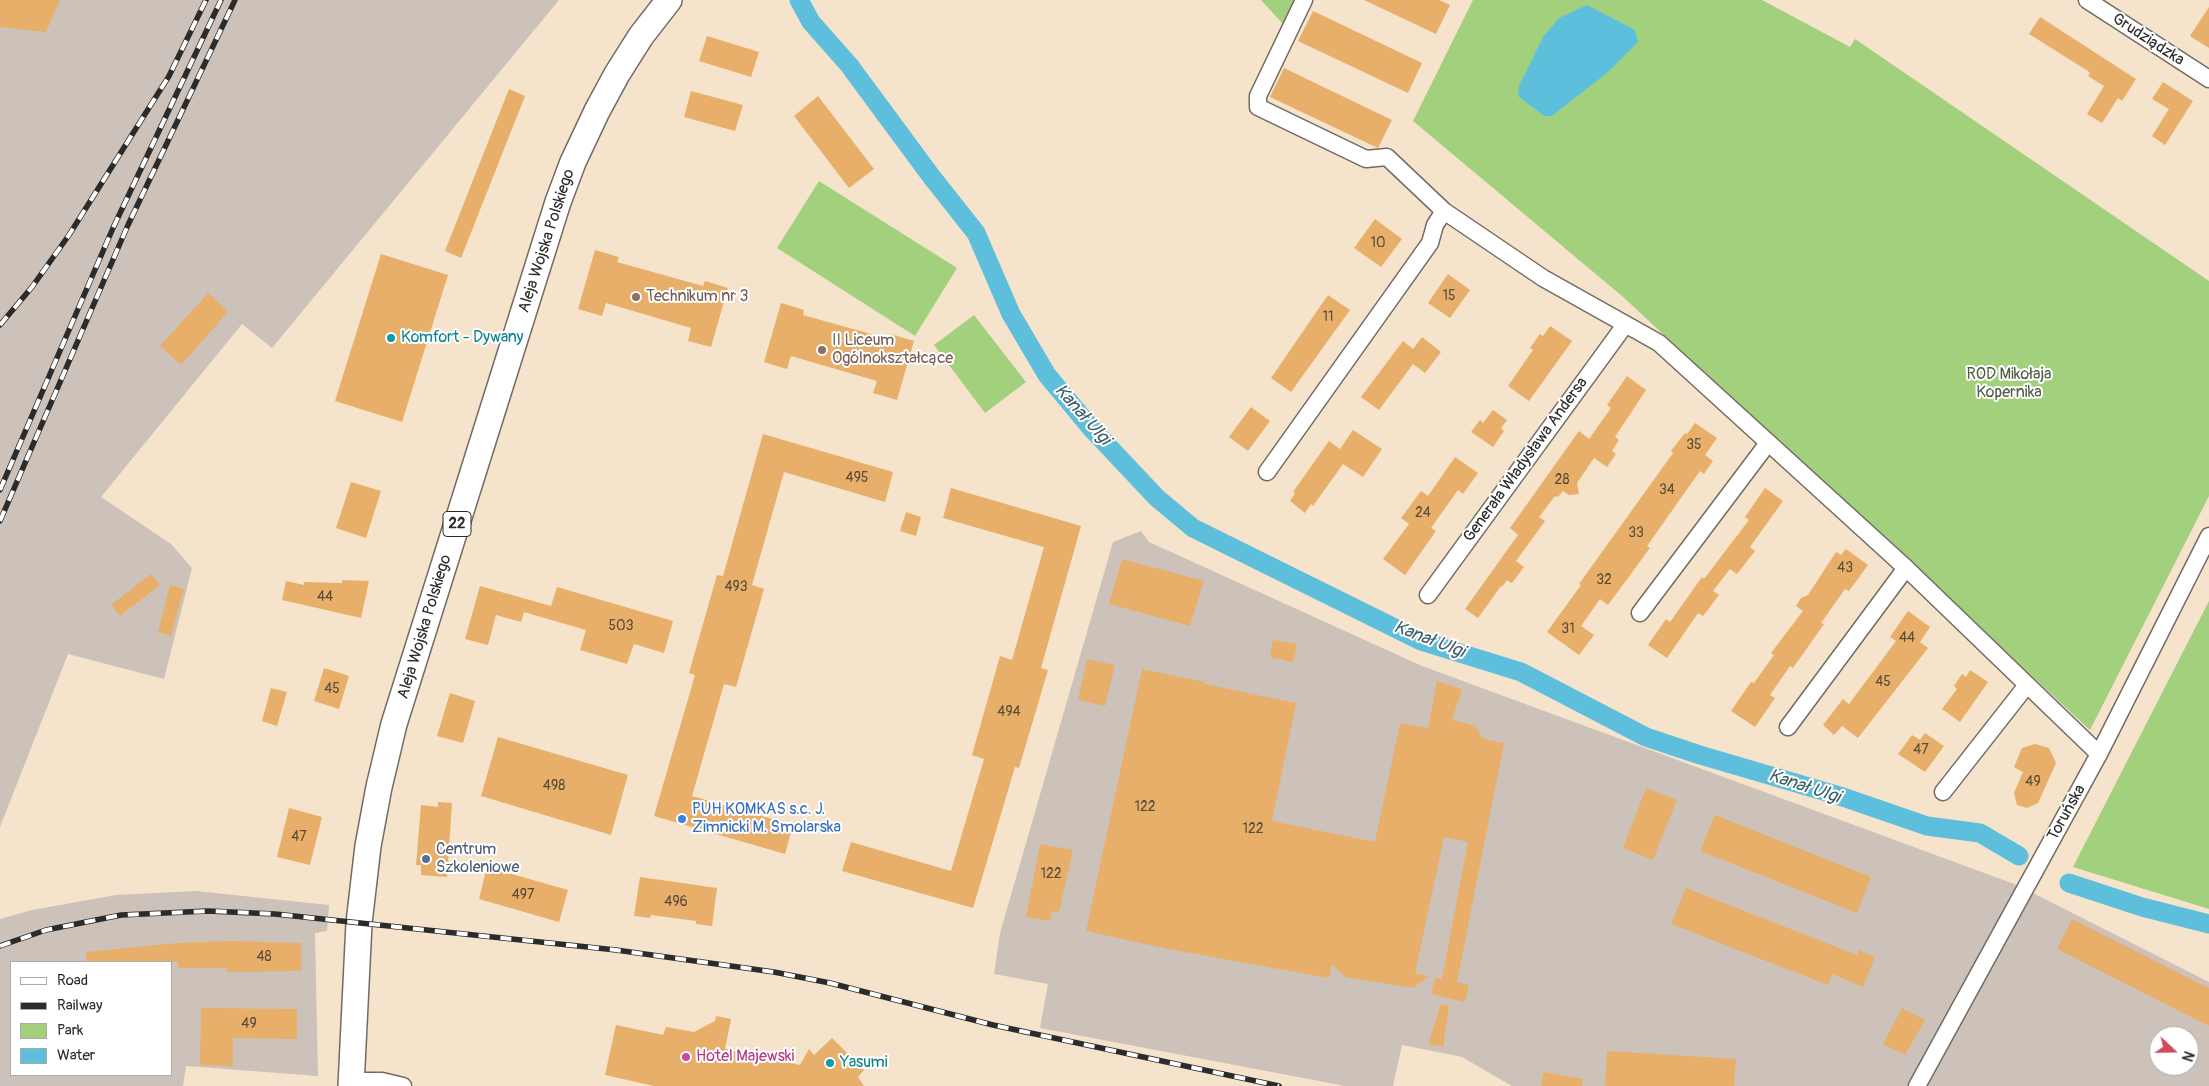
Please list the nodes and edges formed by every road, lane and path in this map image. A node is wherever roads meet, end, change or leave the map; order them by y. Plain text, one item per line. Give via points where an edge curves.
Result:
1 (669, 0) edge
2 (1304, 0) edge
3 (2087, 0) edge
4 (2209, 79) edge
5 (1444, 211) junction
6 (1624, 325) junction
7 (1768, 443) junction
8 (1267, 472) dead end
9 (2209, 536) edge
10 (1906, 568) junction
11 (1428, 595) dead end
12 (1640, 613) dead end
13 (2027, 685) junction
14 (1788, 727) dead end
15 (2099, 754) junction
16 (1943, 792) dead end
17 (351, 1083) edge
18 (403, 1086) edge
19 (1917, 1086) edge

1 - 17 main road, Aleja Wojska Polskiego / 22 via 617,74 567,178 394,724 368,846 359,923
2 - 5 street via 1258,96 1258,107 1366,159 1387,157
3 - 4 street, Grudziądzka
5 - 6 street via 1543,278
5 - 8 street via 1435,225 1430,243
6 - 7 street via 1659,343
6 - 11 street, Generała Władysława Andersa
7 - 10 street
7 - 12 street
9 - 15 street, Toruńska
10 - 13 street
10 - 14 street
13 - 15 street
13 - 16 street
15 - 19 street, Toruńska
17 - 18 street via 382,1081

